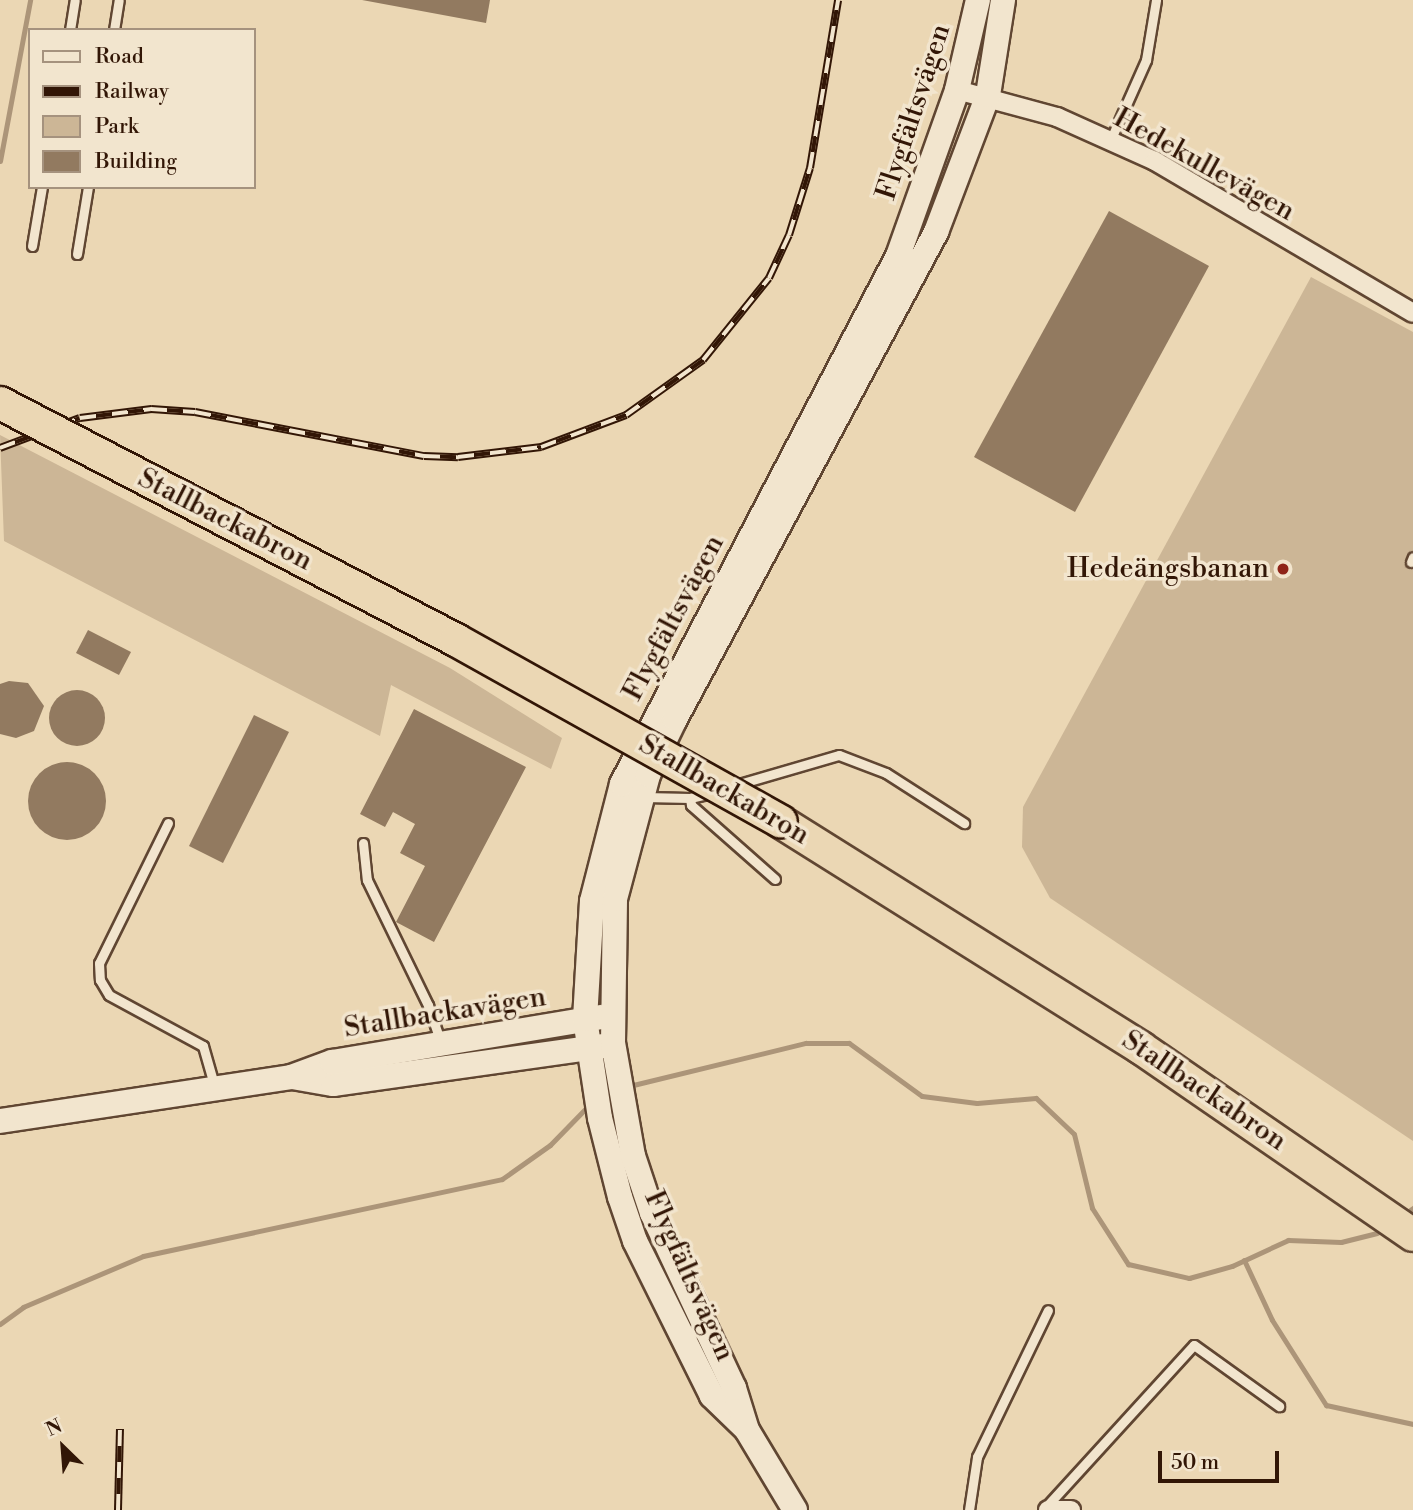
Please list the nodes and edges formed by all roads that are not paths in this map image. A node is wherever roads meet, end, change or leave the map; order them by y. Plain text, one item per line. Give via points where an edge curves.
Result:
1 (75, 0) edge
2 (119, 0) edge
3 (978, 0) edge
4 (1003, 0) edge
5 (1156, 0) edge
6 (70, 28) edge
7 (114, 28) edge
8 (957, 90) junction
9 (988, 95) junction
10 (1110, 141) junction
11 (42, 189) edge
12 (88, 189) edge
13 (32, 246) dead end
14 (77, 254) dead end
15 (1413, 313) edge
16 (0, 403) edge
17 (642, 797) junction
18 (690, 798) junction
19 (168, 823) dead end
20 (964, 823) dead end
21 (363, 843) dead end
22 (775, 879) dead end
23 (611, 1015) junction
24 (585, 1019) junction
25 (589, 1049) junction
26 (614, 1052) junction
27 (443, 1057) junction
28 (215, 1089) junction
29 (0, 1121) edge
30 (1413, 1235) edge
31 (1048, 1310) dead end
32 (1279, 1406) dead end
33 (747, 1430) junction
34 (795, 1510) edge
35 (969, 1510) edge
36 (1046, 1510) edge
37 (1071, 1510) edge

1 - 6 lane
2 - 7 lane
3 - 8 street, Flygfältsvägen
4 - 9 street, Flygfältsvägen
5 - 10 lane via 1146,60
8 - 9 street, Hedekullevägen
8 - 24 street, Flygfältsvägen via 874,307 622,783 592,901
9 - 10 street, Hedekullevägen
9 - 17 street, Flygfältsvägen via 936,232 675,719
10 - 15 street, Hedekullevägen via 1155,161
11 - 13 lane
12 - 14 lane
16 - 30 highway, Stallbackabron, bridge via 456,640 780,822 1141,1048
17 - 18 lane
17 - 23 street, Flygfältsvägen via 615,899
18 - 20 lane via 839,755 886,773
18 - 22 lane via 691,805
19 - 28 lane via 99,963 100,980 109,995 203,1046
21 - 27 lane via 367,880 428,1005
23 - 24 street, Stallbackavägen
23 - 26 street, Flygfältsvägen
24 - 25 street, Flygfältsvägen
24 - 27 street, Stallbackavägen
25 - 26 street, Stallbackavägen
25 - 27 street, Stallbackavägen
25 - 33 street, Flygfältsvägen via 600,1118 640,1253 712,1396
26 - 33 street, Flygfältsvägen via 623,1109 652,1213 734,1388
27 - 28 street, Stallbackavägen via 333,1084 291,1077
28 - 29 street, Stallbackavägen
31 - 35 lane via 977,1457
32 - 36 lane via 1194,1345
33 - 34 street, Flygfältsvägen
36 - 37 street

